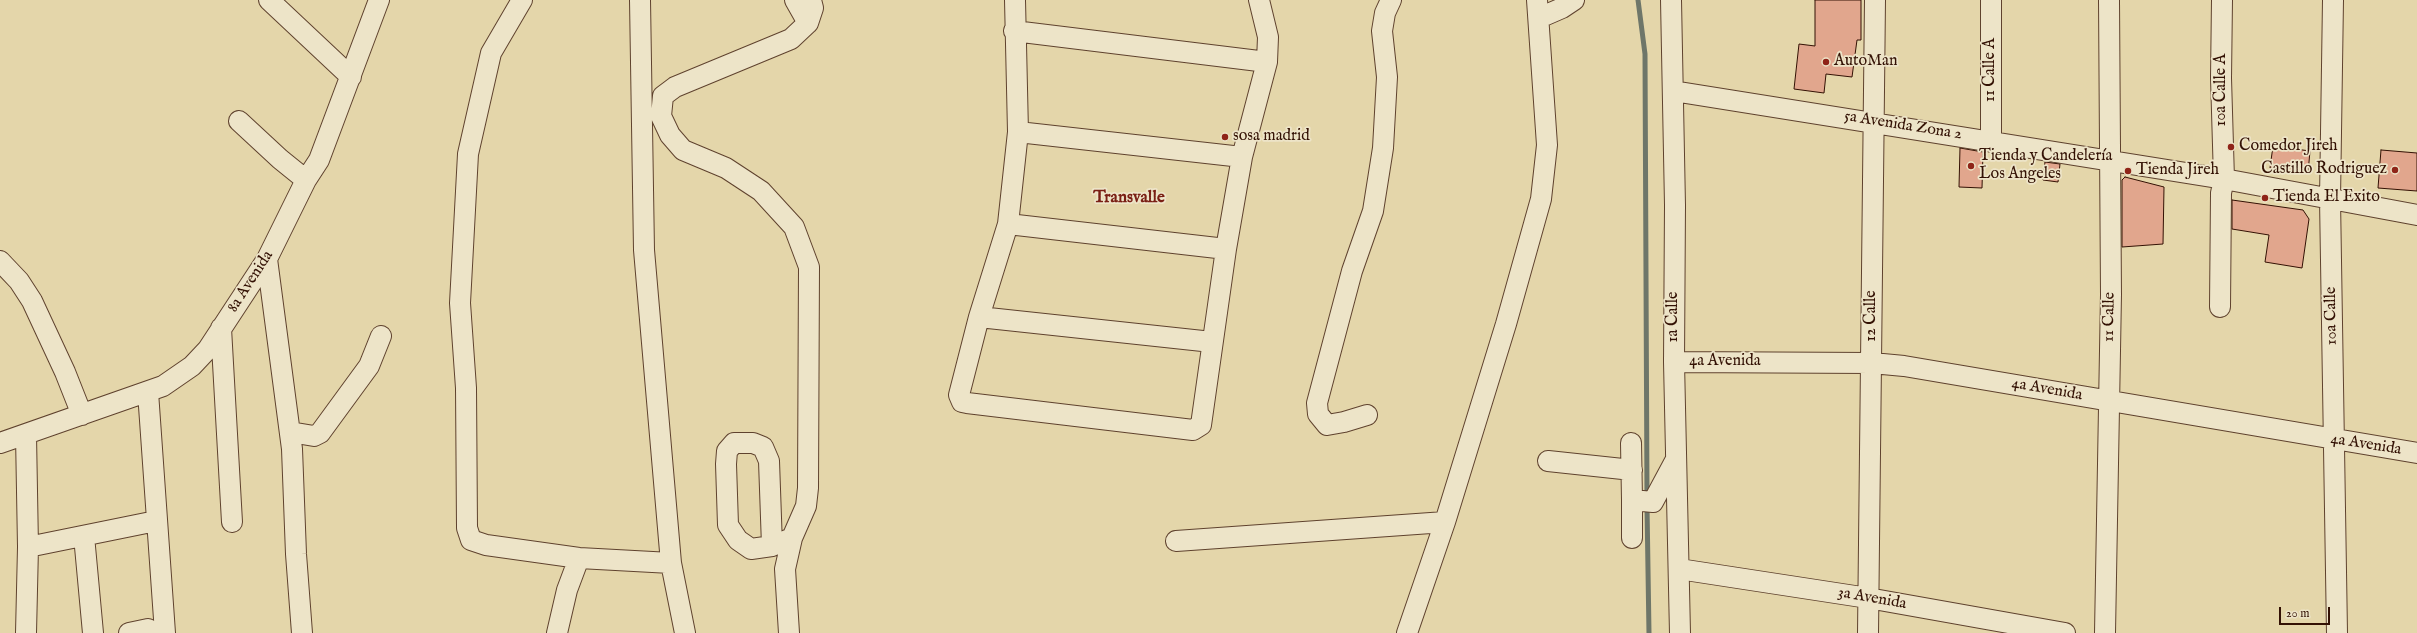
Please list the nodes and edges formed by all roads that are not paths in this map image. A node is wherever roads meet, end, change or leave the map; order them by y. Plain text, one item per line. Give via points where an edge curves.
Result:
1 (269, 0) edge
2 (378, 0) edge
3 (522, 0) edge
4 (640, 0) edge
5 (795, 0) edge
6 (811, 0) edge
7 (1014, 0) edge
8 (1259, 0) edge
9 (1391, 0) edge
10 (1574, 0) edge
11 (1671, 0) edge
12 (1875, 0) edge
13 (1991, 0) edge
14 (2110, 0) edge
15 (2222, 0) edge
16 (2332, 0) edge
17 (1538, 9) edge
18 (808, 23) junction
19 (1014, 31) junction
20 (1267, 62) junction
21 (351, 77) junction
22 (1673, 91) junction
23 (239, 121) dead end
24 (1875, 121) junction
25 (1018, 132) junction
26 (1991, 141) junction
27 (1242, 157) junction
28 (2109, 162) junction
29 (2224, 179) junction
30 (306, 180) junction
31 (2330, 198) junction
32 (2417, 215) edge
33 (1008, 224) junction
34 (1226, 249) junction
35 (267, 259) junction
36 (0, 261) edge
37 (2220, 307) dead end
38 (979, 317) junction
39 (221, 328) junction
40 (381, 336) dead end
41 (1212, 342) junction
42 (1674, 362) junction
43 (1872, 363) junction
44 (148, 392) junction
45 (2109, 400) junction
46 (82, 415) junction
47 (1367, 415) dead end
48 (290, 432) junction
49 (26, 435) junction
50 (2335, 440) junction
51 (0, 443) edge
52 (1631, 443) dead end
53 (2417, 453) edge
54 (1676, 459) junction
55 (1548, 461) dead end
56 (1632, 470) junction
57 (1642, 501) junction
58 (156, 521) junction
59 (232, 522) dead end
60 (1445, 522) junction
61 (84, 536) junction
62 (792, 538) junction
63 (1632, 538) dead end
64 (1176, 541) dead end
65 (772, 546) junction
66 (28, 547) junction
67 (579, 558) junction
68 (671, 563) junction
69 (1679, 569) junction
70 (1868, 598) junction
71 (147, 632) edge
72 (26, 633) edge
73 (93, 633) edge
74 (302, 633) edge
75 (557, 633) edge
76 (685, 633) edge
77 (789, 633) edge
78 (1407, 633) edge
79 (1680, 633) edge
80 (1868, 633) edge
81 (2065, 633) edge
82 (2105, 633) edge
83 (2337, 633) edge

1 - 21 street
2 - 21 street, 8a Avenida
3 - 67 street via 492,53 468,154 460,302 466,388 467,528 471,540 486,545
4 - 68 street via 644,250
5 - 18 street
6 - 18 street via 813,8
7 - 19 street
8 - 20 street via 1268,37
9 - 47 street via 1385,13 1382,30 1387,77 1383,148 1373,211 1352,271 1317,403 1318,414 1327,425
10 - 17 street via 1562,8
11 - 22 street, 1a Calle
12 - 24 street, 12 Calle
13 - 26 street, 11 Calle A
14 - 28 street, 11 Calle
15 - 29 street, 10a Calle A
16 - 31 street, 10a Calle
17 - 60 street via 1547,145 1540,199 1506,324
18 - 62 street via 791,39 675,87 663,96 661,116 670,135 683,150 726,168 761,191 794,227 808,266 808,488 806,506
19 - 20 street
19 - 25 street
20 - 27 street
21 - 30 street, 8a Avenida via 319,160
22 - 24 street, 5a Avenida Zona 2
22 - 42 street, 1a Calle
23 - 30 street
24 - 26 street, 5a Avenida Zona 2
24 - 43 street, 12 Calle via 1872,155
25 - 27 street
25 - 33 street
26 - 28 street, 5a Avenida Zona 2
27 - 34 street
28 - 29 street, 5a Avenida Zona 2
28 - 45 street, 11 Calle
29 - 31 street, 5a Avenida Zona 2
29 - 37 street, 10a Calle A via 2221,193
30 - 35 street, 8a Avenida
31 - 32 street, 5a Avenida Zona 2
31 - 50 street, 10a Calle
33 - 34 street
33 - 38 street
34 - 41 street
35 - 39 street, 8a Avenida
35 - 48 street
36 - 46 street via 32,301
38 - 41 street
38 - 41 street via 959,395 962,402 1193,430 1201,425
39 - 44 street, 8a Avenida via 208,349 192,366 175,380
39 - 59 street
40 - 48 street via 369,366 320,433 314,436
42 - 43 street, 4a Avenida
42 - 54 street, 1a Calle
43 - 45 street, 4a Avenida via 1937,371
43 - 70 street, 12 Calle
44 - 46 street, 8a Avenida
44 - 58 street
45 - 50 street, 4a Avenida
45 - 82 street, 11 Calle
46 - 49 street, 8a Avenida
48 - 74 street
49 - 51 street, 8a Avenida
49 - 66 street
50 - 53 street, 4a Avenida
50 - 83 street, 10a Calle
52 - 56 street
54 - 57 street
54 - 69 street, 1a Calle
55 - 56 street
56 - 57 street
57 - 63 street
58 - 61 street
58 - 71 street
60 - 64 street
60 - 78 street
61 - 66 street
61 - 73 street
62 - 65 street
62 - 77 street via 785,569
65 - 65 street via 752,549 738,540 728,525 726,464 727,451 734,443 754,443 763,447 769,460
66 - 72 street
67 - 68 street
67 - 75 street via 567,590
68 - 76 street
69 - 70 street, 3a Avenida
69 - 79 street, 1a Calle
70 - 80 street, 12 Calle
70 - 81 street, 3a Avenida

